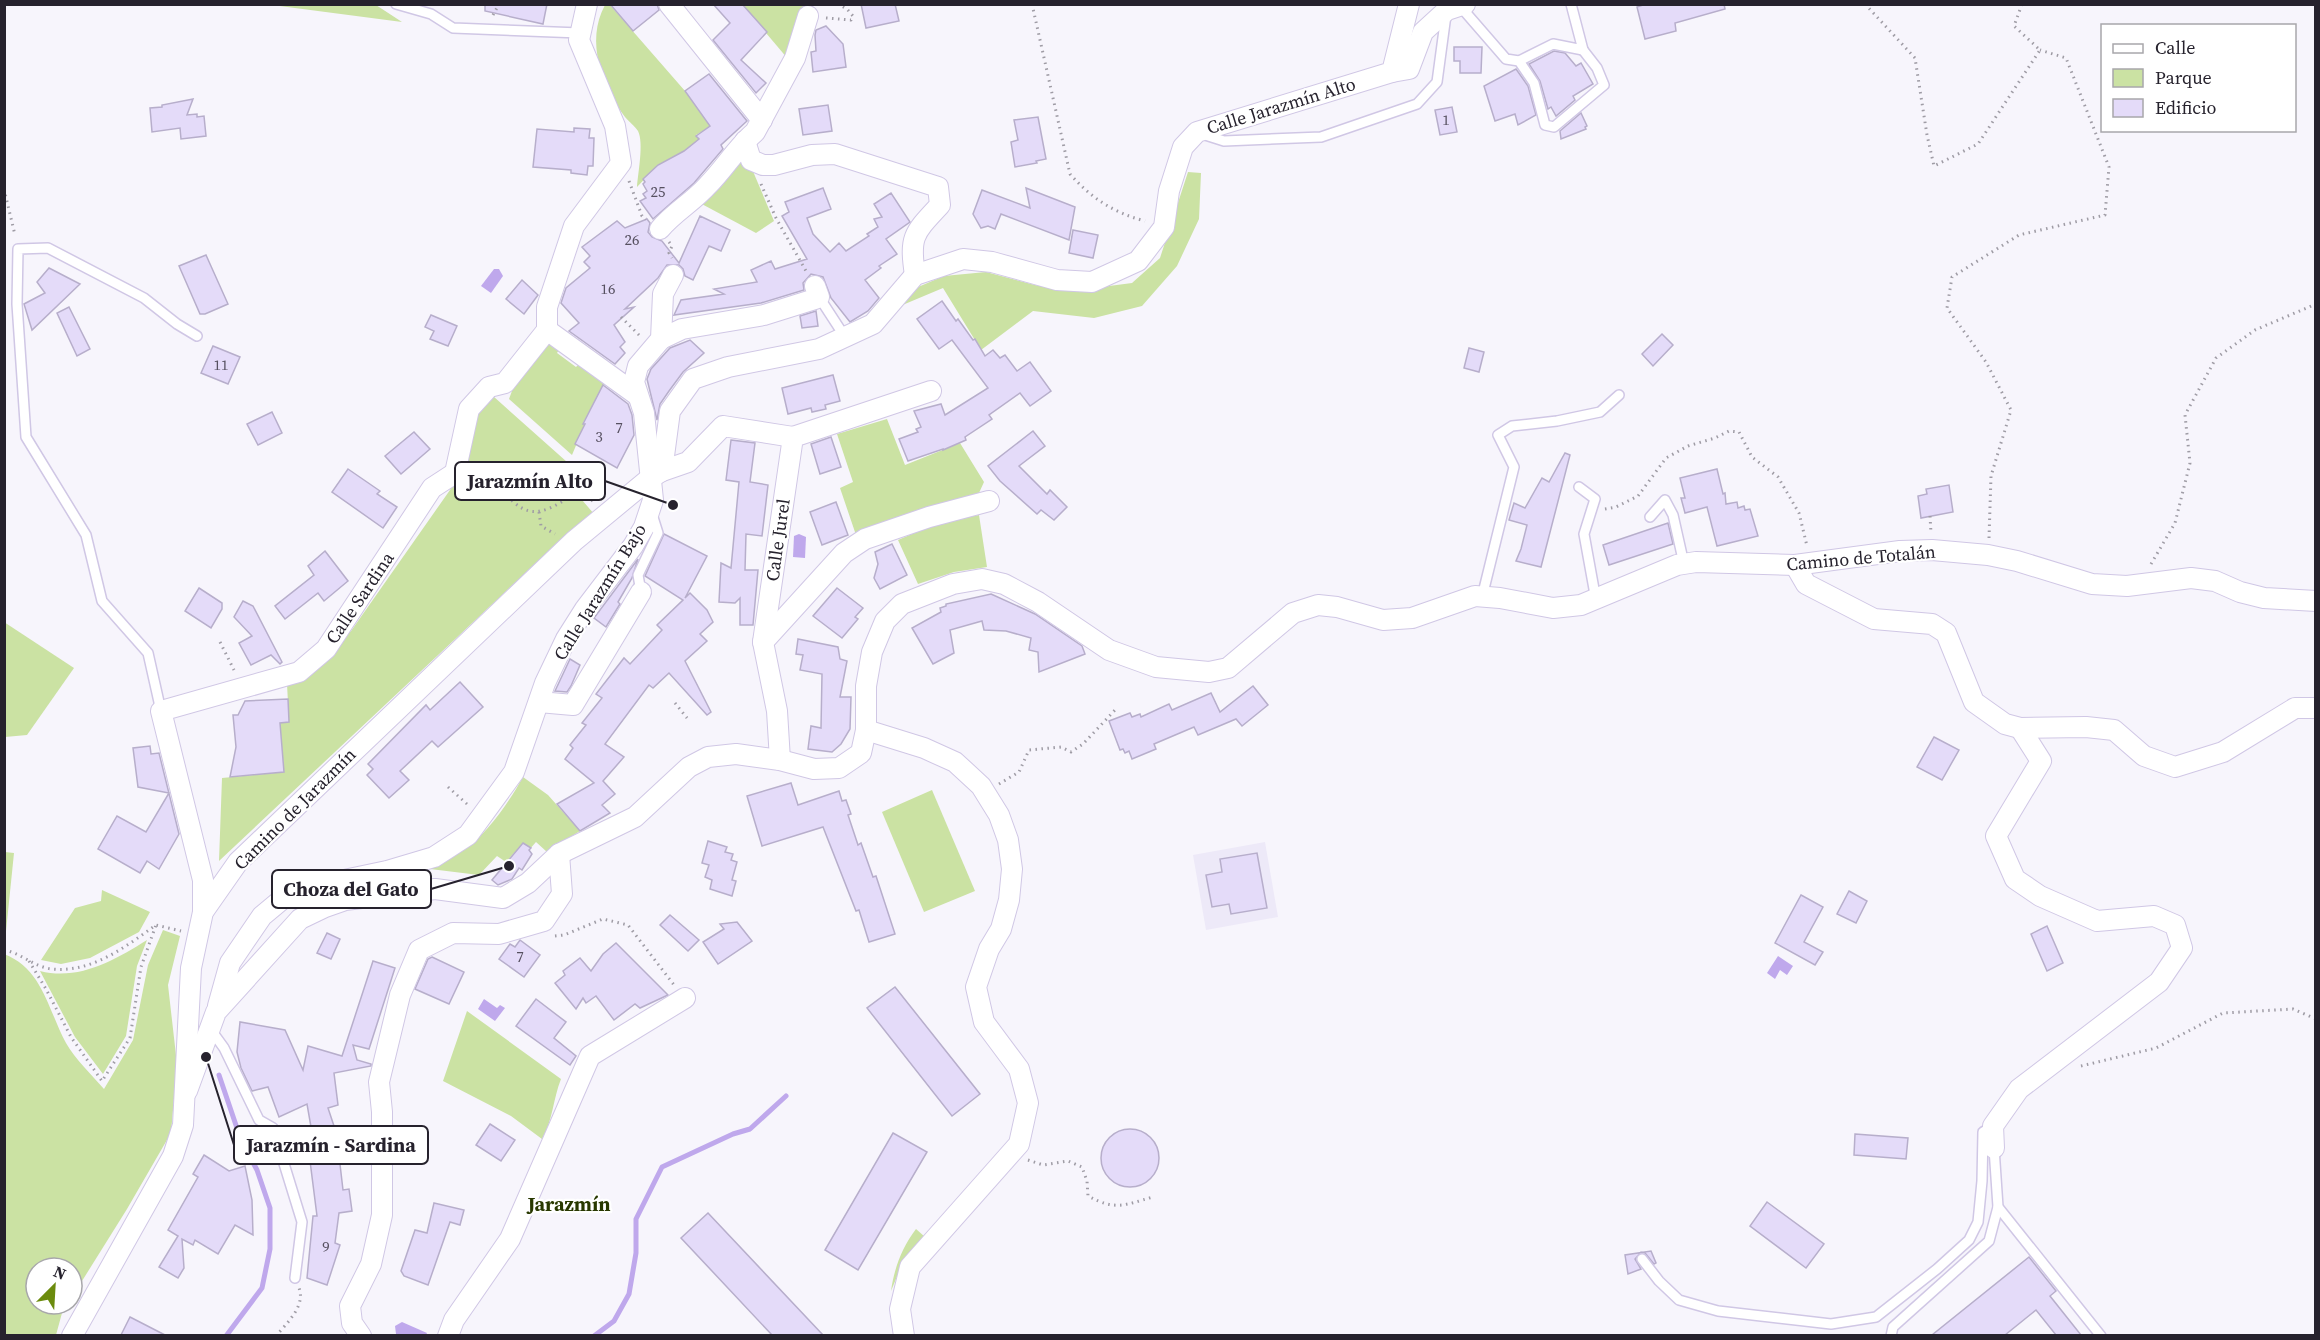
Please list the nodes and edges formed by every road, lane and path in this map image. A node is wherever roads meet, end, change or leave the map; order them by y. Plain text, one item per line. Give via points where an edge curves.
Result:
1 (396, 4) edge
2 (587, 4) edge
3 (669, 4) edge
4 (838, 4) edge
5 (1032, 4) edge
6 (1409, 4) edge
7 (1570, 4) edge
8 (1865, 4) edge
9 (2022, 4) edge
10 (1457, 7) edge
11 (807, 21) joint
12 (580, 33) junction
13 (1583, 50) junction
14 (2040, 50) junction
15 (1519, 61) junction
16 (1392, 72) junction
17 (762, 120) junction
18 (1197, 132) junction
19 (745, 141) junction
20 (751, 160) junction
21 (621, 164) junction
22 (4, 189) edge
23 (1164, 226) junction
24 (660, 230) junction
25 (18, 249) junction
26 (672, 275) joint
27 (915, 275) junction
28 (817, 292) junction
29 (2316, 304) edge
30 (621, 317) dead end
31 (547, 330) junction
32 (636, 331) dead end
33 (197, 336) dead end
34 (845, 337) junction
35 (662, 339) junction
36 (931, 391) dead end
37 (637, 395) junction
38 (1619, 395) dead end
39 (793, 437) junction
40 (455, 473) junction
41 (656, 475) junction
42 (1579, 487) dead end
43 (989, 501) dead end
44 (650, 509) junction
45 (539, 512) junction
46 (1592, 512) junction
47 (1930, 516) dead end
48 (604, 517) junction
49 (1650, 517) dead end
50 (1932, 539) dead end
51 (574, 541) junction
52 (1988, 555) junction
53 (1684, 564) junction
54 (1801, 565) junction
55 (2140, 583) junction
56 (641, 592) joint
57 (1482, 597) junction
58 (1596, 600) junction
59 (2316, 601) edge
60 (220, 642) dead end
61 (763, 642) junction
62 (244, 688) junction
63 (539, 702) junction
64 (675, 703) dead end
65 (2316, 708) edge
66 (1115, 710) dead end
67 (161, 711) junction
68 (687, 718) dead end
69 (2020, 728) junction
70 (866, 730) junction
71 (780, 760) junction
72 (448, 788) dead end
73 (986, 794) junction
74 (481, 817) junction
75 (559, 854) junction
76 (203, 912) junction
77 (156, 925) junction
78 (553, 936) dead end
79 (198, 937) junction
80 (4, 950) edge
81 (29, 961) junction
82 (685, 998) joint
83 (2316, 1019) edge
84 (213, 1020) junction
85 (2078, 1067) dead end
86 (187, 1091) junction
87 (1993, 1126) junction
88 (1994, 1148) joint
89 (1012, 1152) junction
90 (1153, 1197) dead end
91 (1998, 1207) junction
92 (1642, 1259) dead end
93 (295, 1278) joint
94 (72, 1335) edge
95 (276, 1335) edge
96 (361, 1335) edge
97 (448, 1335) edge
98 (904, 1335) edge
99 (1891, 1335) edge
100 (2101, 1335) edge

1 - 12 lane via 431,14 453,28
2 - 12 street
3 - 17 street
4 - 11 path via 848,9 851,20 842,17
5 - 23 path via 1070,174 1098,200 1129,217
6 - 16 street
7 - 13 lane
8 - 14 path via 1915,58 1934,166 1978,144
9 - 14 path via 2014,26
10 - 15 lane via 1506,59
10 - 16 street, Calle Jarazmín Alto via 1423,32 1409,69
10 - 18 lane via 1437,82 1417,104 1322,136 1224,141
11 - 17 street via 795,58
12 - 21 street via 579,40 615,126
13 - 15 lane via 1552,44
13 - 15 lane via 1598,68 1604,85 1554,127 1545,125 1534,83
14 - 52 path via 2066,58 2109,167 2105,215 2019,235 1952,278 1947,308 1986,363 2011,410 1991,476
16 - 18 street, Calle Jarazmín Alto
17 - 19 street
18 - 23 street, Calle Jarazmín Alto via 1183,147 1169,191
19 - 20 street
19 - 24 street via 711,183 673,213
20 - 27 street via 774,165 812,155 835,154 938,188 940,205 916,230 911,250
20 - 28 path via 776,218
21 - 24 path via 642,216
21 - 31 street via 574,226 547,307
22 - 25 path
23 - 27 street, Calle Jarazmín Alto via 1138,261 1092,282 1057,280 992,262 963,259
24 - 26 path via 672,246
25 - 33 lane via 48,248 144,298
25 - 67 lane via 17,304 26,437 86,535 102,601 148,653
26 - 35 street via 663,294
27 - 34 street via 873,324
28 - 34 lane
28 - 35 street via 764,315 682,329
29 - 55 path via 2255,330 2216,358 2185,415 2190,463 2175,523
30 - 32 path
31 - 37 street
31 - 40 street via 505,384 489,387 469,409
34 - 41 street via 819,349 728,367 693,379 670,411
35 - 37 street via 638,366 634,382
36 - 39 street
37 - 41 street
38 - 57 lane via 1600,412 1512,426 1498,435 1514,467
39 - 41 street via 723,426 688,462
39 - 61 street, Calle Jurel
40 - 45 path via 485,474 525,510
40 - 62 street, Calle Sardina via 432,488 326,649 299,672
41 - 44 street, Calle Jarazmín Bajo
41 - 48 street, Camino de Jarazmín
42 - 46 lane via 1595,499
43 - 61 street via 865,539 844,553
44 - 56 lane via 658,532 638,575
44 - 63 street, Calle Jarazmín Bajo via 633,546 566,639
45 - 48 path via 578,492 592,500
45 - 51 path via 541,526
46 - 54 path via 1616,507 1638,496 1666,458 1688,446 1729,431 1739,432 1752,457 1778,477 1799,513 1808,549
46 - 58 lane via 1584,534
47 - 50 path
48 - 51 street, Camino de Jarazmín
49 - 53 lane via 1665,500 1673,515
51 - 76 street, Camino de Jarazmín via 238,862
52 - 54 street, Camino de Totalán via 1932,550
52 - 55 street, Camino de Totalán via 2092,584 2113,587
53 - 54 street, Camino de Totalán
53 - 58 street, Camino de Totalán
54 - 69 street via 1806,584 1874,619 1932,624 1946,633 1974,702 2005,724
55 - 59 street, Camino de Totalán via 2191,578 2215,581 2264,598
56 - 63 street, Calle Jarazmín Bajo via 573,705
57 - 58 street, Camino de Totalán via 1553,608
57 - 70 street, Camino de Totalán via 1413,618 1383,620 1317,605 1293,613 1228,668 1209,672 1156,667 1109,650 1004,584 982,579 953,584 902,604 885,621 872,652 866,686
60 - 62 path
61 - 71 street, Calle Jurel via 777,711
62 - 67 street, Calle Sardina
63 - 74 street, Calle Jarazmín Bajo via 514,772
64 - 68 path
65 - 69 street via 2295,708 2223,752 2175,766 2144,756 2114,730
66 - 73 path via 1071,752 1061,747 1029,750 1019,772
67 - 76 street via 204,880
69 - 87 street via 2041,761 1996,836 2015,879 2040,896 2097,921 2154,916 2175,925 2182,948 2159,982 2019,1089
70 - 71 street, Camino de Totalán via 861,753 839,768 814,769
70 - 73 street via 955,762
71 - 75 street, Camino de Totalán via 736,754 708,757 689,767 635,817
72 - 74 path
73 - 89 street via 1008,840 1012,869 1001,929 989,949 976,987 984,1022 1019,1069 1028,1103 1019,1143
74 - 84 street, Calle Jarazmín Bajo via 468,835 434,857 292,891 262,916 230,963
75 - 84 street, Camino de Totalán via 528,883 503,898 435,889 345,900 325,907 300,919
75 - 96 street via 562,894 544,921 499,934 453,933 419,950 400,995 379,1082 382,1215 371,1264 351,1306 352,1323
76 - 79 street, Camino de Jarazmín
77 - 79 path
77 - 81 path via 117,953 84,967 51,969
77 - 81 path via 141,967 130,1038 102,1082 71,1037
78 - 82 path via 603,919 627,925
79 - 86 street, Camino de Jarazmín via 191,968
80 - 81 path
82 - 97 street via 590,1056 510,1239 454,1320
83 - 85 path via 2293,1009 2223,1013 2156,1048
84 - 86 street, Camino de Totalán
84 - 93 lane via 259,1120 273,1128 286,1165 302,1222
86 - 94 street, Camino de Jarazmín via 183,1125 173,1156
87 - 88 street
87 - 92 lane via 1983,1132 1978,1222 1970,1240 1876,1317 1831,1324 1718,1311 1679,1300
88 - 91 lane
89 - 90 path via 1043,1165 1068,1161 1082,1167 1088,1196 1105,1204 1122,1206
89 - 98 street via 910,1267 900,1309
91 - 99 lane via 1989,1240 1893,1327
91 - 100 lane
93 - 95 path via 301,1293 295,1312

